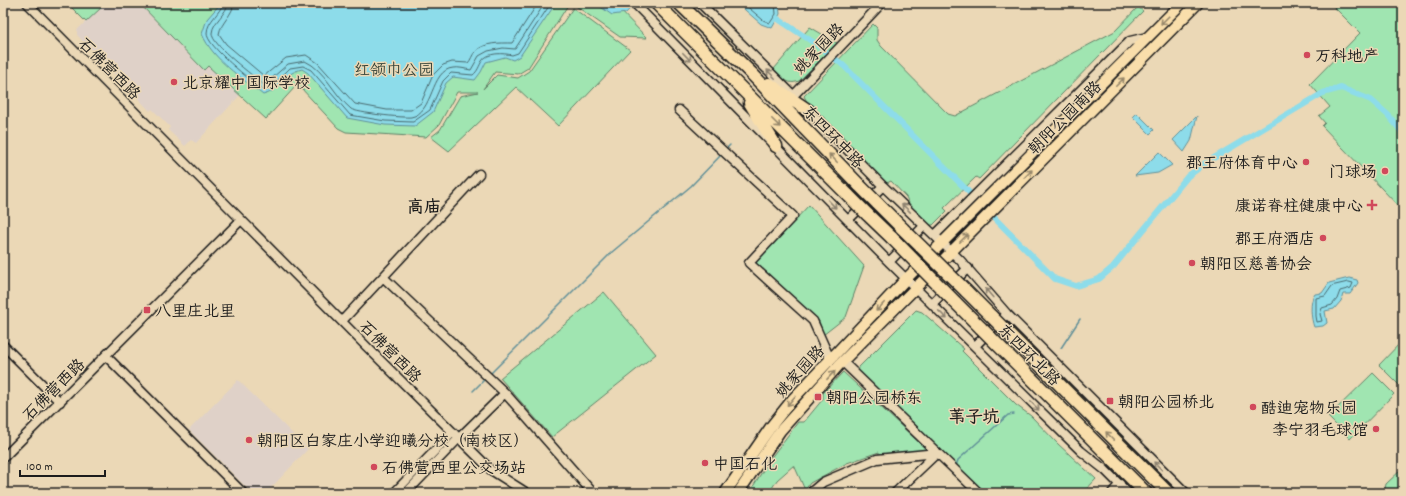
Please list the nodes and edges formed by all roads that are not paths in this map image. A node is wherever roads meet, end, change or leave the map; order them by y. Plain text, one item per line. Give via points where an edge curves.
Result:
1 (27, 3) edge
2 (634, 3) edge
3 (656, 3) edge
4 (700, 3) edge
5 (882, 3) edge
6 (1182, 3) edge
7 (1198, 3) edge
8 (681, 5) edge
9 (1147, 37) junction
10 (751, 73) junction
11 (738, 86) junction
12 (793, 96) junction
13 (679, 110) dead end
14 (809, 111) junction
15 (776, 146) junction
16 (479, 174) dead end
17 (883, 186) junction
18 (964, 213) junction
19 (241, 220) junction
20 (848, 220) junction
21 (924, 226) junction
22 (935, 235) junction
23 (892, 238) joint
24 (942, 242) junction
25 (951, 251) junction
26 (890, 262) junction
27 (968, 268) junction
28 (384, 278) junction
29 (907, 278) junction
30 (916, 287) junction
31 (966, 291) joint
32 (932, 304) junction
33 (1007, 314) junction
34 (342, 321) junction
35 (3, 345) edge
36 (975, 346) junction
37 (106, 356) junction
38 (830, 359) junction
39 (843, 362) junction
40 (506, 393) junction
41 (60, 402) junction
42 (456, 435) junction
43 (937, 453) junction
44 (3, 458) edge
45 (1120, 484) junction
46 (242, 493) edge
47 (394, 493) edge
48 (406, 493) edge
49 (528, 493) edge
50 (593, 493) edge
51 (725, 493) edge
52 (738, 493) edge
53 (810, 493) edge
54 (895, 493) edge
55 (978, 493) edge
56 (1112, 493) edge
57 (1128, 493) edge
58 (1146, 493) edge
59 (1168, 493) edge
60 (1186, 493) edge

1 - 19 street, 石佛营西路
2 -> 15 street
3 - 11 highway, 东四环中路
12 -> 4 street, 东四环中路
5 - 12 street, 姚家园路
6 -> 9 main road, 朝阳公园南路
25 -> 7 main road, 朝阳公园南路
8 - 10 highway, 东四环中路
9 - 18 main road, 朝阳公园南路 via 992,193
9 - 18 street, 朝阳公园南路 via 1130,41 984,185
10 - 14 highway
31 -> 10 highway, 东四环中路, bridge
11 - 15 highway
11 -> 23 highway, 东四环中路, bridge
12 - 14 street, 东四环中路
13 - 38 street via 793,216 749,263 812,322
14 - 17 street, 东四环中路
15 -> 20 street
16 - 28 street
17 - 20 street
21 -> 17 street, 东四环中路
18 - 22 street, 朝阳公园南路
18 - 24 main road, 朝阳公园南路
19 - 34 street, 石佛营西路
19 - 37 street, 石佛营西路
20 - 26 street
21 - 22 street, 东四环中路
21 - 26 street
22 - 24 street, 东四环中路
23 - 58 highway, 东四环北路, bridge
24 - 25 street, 东四环北路
24 - 29 main road, 姚家园路
25 - 27 street, 东四环北路
25 - 30 main road, 姚家园路
26 - 29 street
27 - 32 street
33 -> 27 street, 东四环北路
28 - 34 street
28 - 40 street
29 - 30 street, 东四环北路
29 -> 38 main road, 姚家园路
30 - 32 street, 东四环北路
30 - 39 main road, 姚家园路
59 -> 31 highway, 东四环北路, bridge
32 -> 36 street, 东四环北路
33 - 36 street
60 -> 33 street, 东四环北路
34 - 42 street, 石佛营西路
35 - 41 street
36 -> 45 street, 东四环北路 via 1081,451
37 - 41 street, 石佛营西路
37 - 46 street
38 -> 51 main road, 姚家园路 via 772,425
39 - 43 street
52 -> 39 main road, 姚家园路 via 780,431
40 - 42 street
40 - 50 street
41 - 44 street, 石佛营西路
42 - 47 street
42 - 48 street
42 - 49 street, 石佛营西路 via 491,470
43 - 53 street via 877,459 823,482
43 - 54 street
43 - 55 street
45 - 56 street
45 - 57 street, 东四环北路

